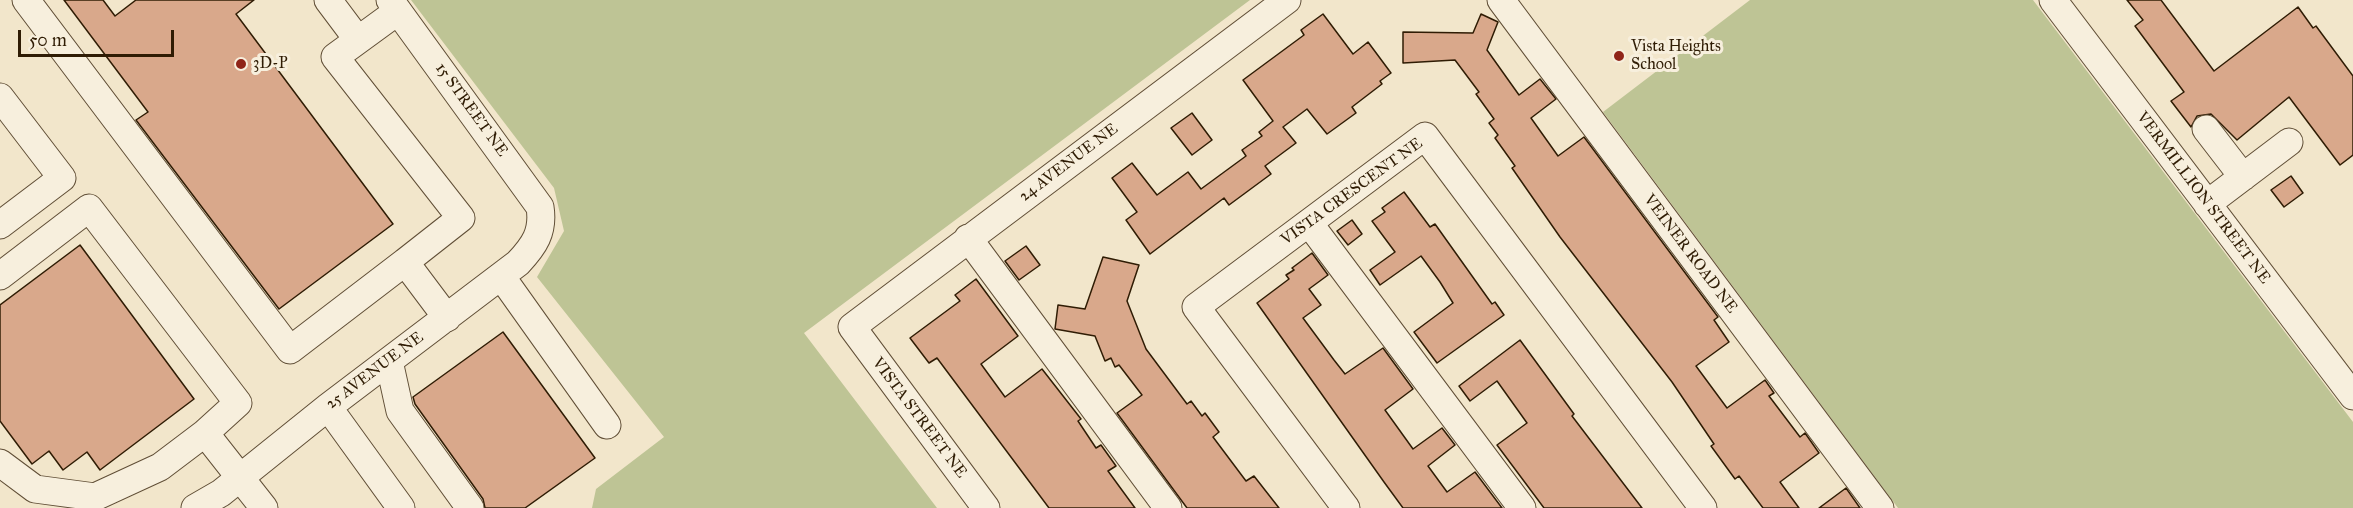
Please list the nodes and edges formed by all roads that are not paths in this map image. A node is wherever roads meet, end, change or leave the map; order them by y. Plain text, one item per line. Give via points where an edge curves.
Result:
1 (26, 0) edge
2 (328, 0) edge
3 (1287, 0) edge
4 (1501, 0) edge
5 (2053, 0) edge
6 (394, 5) edge
7 (358, 40) junction
8 (0, 97) edge
9 (2206, 129) dead end
10 (2289, 142) dead end
11 (2243, 177) junction
12 (2207, 204) junction
13 (1309, 223) junction
14 (543, 224) joint
15 (0, 225) edge
16 (968, 238) junction
17 (405, 262) junction
18 (0, 276) edge
19 (501, 276) junction
20 (447, 318) junction
21 (852, 327) joint
22 (389, 361) junction
23 (2353, 396) edge
24 (328, 407) junction
25 (608, 425) dead end
26 (205, 433) junction
27 (0, 463) edge
28 (240, 478) junction
29 (195, 508) edge
30 (264, 508) edge
31 (401, 508) edge
32 (470, 508) edge
33 (986, 508) edge
34 (1168, 508) edge
35 (1346, 508) edge
36 (1522, 508) edge
37 (1703, 508) edge
38 (1880, 508) edge

1 - 17 street via 290,350
2 - 7 street
3 - 16 street, 24 AVENUE NE
4 - 38 street, VEINER ROAD NE
5 - 12 street, VERMILLION STREET NE
6 - 7 street
6 - 14 street, 15 STREET NE via 529,189 540,207
7 - 17 street via 336,57 461,218
8 - 15 street via 62,178
9 - 11 street
10 - 11 street
11 - 12 street
12 - 23 street, VERMILLION STREET NE
13 - 35 street, VISTA CRESCENT NE via 1196,307
13 - 36 street
13 - 37 street, VISTA CRESCENT NE via 1425,136
14 - 19 street, 25 AVENUE NE via 534,246
16 - 21 street, 24 AVENUE NE
16 - 34 street
17 - 20 street
18 - 26 street via 89,208 238,403
19 - 20 street, 25 AVENUE NE
19 - 25 street
20 - 22 street, 25 AVENUE NE
21 - 33 street, VISTA STREET NE
22 - 24 street, 25 AVENUE NE
22 - 32 street via 400,411
24 - 28 street, 25 AVENUE NE
24 - 31 street
26 - 27 street via 160,467 95,497 35,489
26 - 28 street
28 - 29 street, 25 AVENUE NE
28 - 30 street

